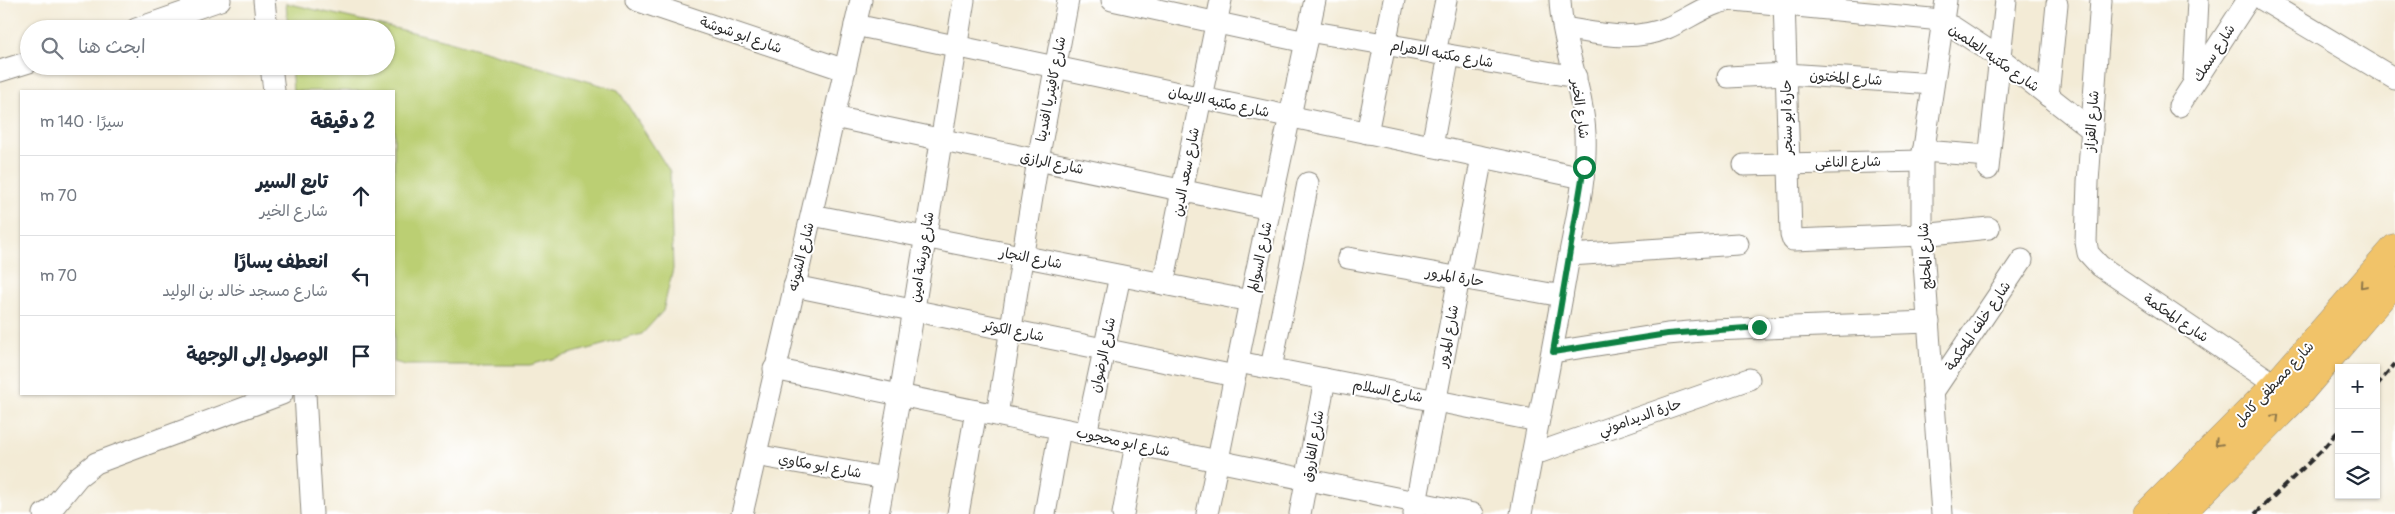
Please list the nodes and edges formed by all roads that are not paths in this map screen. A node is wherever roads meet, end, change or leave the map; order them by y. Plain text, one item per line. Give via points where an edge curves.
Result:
1 (220, 0) edge
2 (264, 0) edge
3 (636, 0) edge
4 (861, 0) edge
5 (964, 0) edge
6 (1068, 0) edge
7 (1112, 0) edge
8 (1221, 0) edge
9 (1315, 0) edge
10 (1394, 0) edge
11 (1446, 0) edge
12 (1560, 0) edge
13 (1946, 0) edge
14 (2006, 0) edge
15 (2101, 0) edge
16 (2198, 0) edge
17 (2248, 0) edge
18 (2264, 0) edge
19 (1713, 2) edge
20 (1784, 2) edge
21 (2057, 4) dead end
22 (1862, 6) edge
23 (162, 20) edge
24 (266, 20) edge
25 (1943, 22) junction
26 (1216, 23) junction
27 (855, 24) junction
28 (1564, 28) junction
29 (1307, 37) junction
30 (1385, 44) junction
31 (956, 46) junction
32 (1442, 54) junction
33 (2000, 58) junction
34 (20, 65) edge
35 (1054, 67) junction
36 (845, 70) junction
37 (0, 71) edge
38 (1787, 74) junction
39 (272, 75) edge
40 (1576, 77) junction
41 (1728, 77) dead end
42 (2395, 79) edge
43 (2194, 83) junction
44 (1933, 84) junction
45 (274, 90) edge
46 (2048, 96) junction
47 (1201, 98) junction
48 (2179, 106) dead end
49 (834, 117) junction
50 (1290, 117) junction
51 (2092, 130) junction
52 (1367, 133) junction
53 (941, 140) junction
54 (1432, 146) junction
55 (1923, 156) junction
56 (1482, 157) junction
57 (1038, 160) junction
58 (1744, 164) dead end
59 (1788, 164) junction
60 (1583, 178) junction
61 (1308, 183) dead end
62 (1182, 191) junction
63 (1270, 209) junction
64 (812, 215) junction
65 (1989, 228) dead end
66 (1922, 235) junction
67 (926, 237) junction
68 (2086, 242) joint
69 (1738, 244) dead end
70 (2395, 248) edge
71 (1022, 256) junction
72 (1570, 256) junction
73 (1348, 258) dead end
74 (2022, 260) dead end
75 (1120, 276) junction
76 (1459, 278) junction
77 (2395, 281) edge
78 (1163, 284) junction
79 (794, 286) junction
80 (1562, 296) junction
81 (1250, 301) junction
82 (914, 310) junction
83 (1929, 322) junction
84 (1010, 330) junction
85 (1104, 349) junction
86 (1553, 352) junction
87 (1271, 368) junction
88 (774, 369) junction
89 (1237, 369) junction
90 (1325, 379) junction
91 (1749, 379) dead end
92 (2276, 385) junction
93 (1933, 392) junction
94 (279, 395) edge
95 (305, 395) edge
96 (900, 395) junction
97 (1436, 400) junction
98 (976, 411) junction
99 (997, 415) junction
100 (1538, 421) junction
101 (1060, 429) junction
102 (1086, 434) junction
103 (1136, 444) junction
104 (755, 455) junction
105 (1532, 455) junction
106 (1218, 461) junction
107 (885, 478) junction
108 (1307, 480) junction
109 (1416, 508) edge
110 (44, 514) edge
111 (312, 514) edge
112 (742, 514) edge
113 (878, 514) edge
114 (958, 514) edge
115 (1045, 514) edge
116 (1123, 514) edge
117 (1208, 514) edge
118 (1300, 514) edge
119 (1473, 514) edge
120 (1521, 514) edge
121 (1942, 514) edge
122 (2147, 514) edge
123 (2180, 514) edge

1 - 23 street
2 - 24 street
3 - 36 street, شارع ابو شوشة
4 - 27 street, شارع الشونه
5 - 31 street, شارع ورشة امين
6 - 35 street, شارع كافيتريا افندينا
7 - 26 street, شارع مكتبه الاهرام
8 - 26 street, شارع سعد الدين
9 - 29 street, شارع السوالم
10 - 30 street
11 - 32 street
12 - 28 street, شارع الخير
13 - 25 street, شارع المحلج
14 - 33 street
15 - 51 street, شارع القزاز
16 - 43 street
17 - 43 street, شارع سمك
18 - 42 street
19 - 20 street, شارع مكتبه العلمين
19 - 28 street, شارع مكتبه العلمين via 1682,22 1646,34 1608,35
20 - 22 street, شارع مكتبه العلمين
20 - 38 street, حارة ابو سنجر
21 - 46 street
22 - 25 street, شارع مكتبه العلمين
25 - 33 street, شارع مكتبه العلمين
25 - 44 street, شارع المحلج
26 - 29 street, شارع مكتبه الاهرام
26 - 47 street, شارع سعد الدين
27 - 31 street, شارع مكتبه الايمان
27 - 36 street, شارع الشونه
28 - 40 street, شارع الخير
29 - 30 street, شارع مكتبه الاهرام
29 - 50 street, شارع السوالم
30 - 32 street, شارع مكتبه الاهرام
30 - 52 street
31 - 35 street, شارع مكتبه الايمان
31 - 53 street, شارع ورشة امين
32 - 40 street, شارع مكتبه الاهرام
32 - 54 street
33 - 46 street, شارع مكتبه العلمين
33 - 55 street, شارع الناغى via 1988,162
34 - 37 street
35 - 47 street, شارع مكتبه الايمان
35 - 57 street, شارع كافيتريا افندينا
36 - 49 street, شارع الشونه
38 - 41 street, شارع المختون
38 - 44 street, شارع المختون
38 - 59 street, حارة ابو سنجر
39 - 45 street
40 - 60 street, شارع الخير via 1585,134
43 - 48 street, شارع سمك
44 - 55 street, شارع المحلج
46 - 51 street, شارع مكتبه العلمين
47 - 50 street, شارع مكتبه الايمان
47 - 62 street, شارع سعد الدين
49 - 53 street, شارع الرازق
49 - 64 street, شارع الشونه
50 - 52 street, شارع مكتبه الايمان
50 - 63 street, شارع السوالم
51 - 68 street, شارع القزاز
52 - 54 street, شارع مكتبه الايمان
53 - 57 street, شارع الرازق
53 - 67 street, شارع ورشة امين
54 - 56 street, شارع مكتبه الايمان
55 - 59 street, شارع الناغى
55 - 66 street, شارع المحلج
56 - 60 street, شارع مكتبه الايمان
56 - 76 street, شارع المرور
57 - 62 street, شارع الرازق
57 - 71 street, شارع كافيتريا افندينا
58 - 59 street, شارع الناغى
59 - 66 street, حارة ابو سنجر via 1790,234 1796,241
60 - 72 street, شارع الخير
61 - 87 street
62 - 63 street, شارع الرازق
62 - 78 street, شارع سعد الدين
63 - 81 street, شارع السوالم
64 - 67 street, شارع النجار
64 - 79 street, شارع الشونه
65 - 66 street
66 - 83 street, شارع المحلج
67 - 71 street, شارع النجار
67 - 82 street, شارع ورشة امين
68 - 92 street, شارع المحكمة via 2088,254 2095,263
69 - 72 street
70 -> 92 main road, شارع مصطفى كامل
71 - 75 street, شارع النجار
71 - 84 street, شارع كافيتريا افندينا
72 - 80 street, شارع الخير
73 - 76 street, حارة المرور
74 - 93 street, شارع خلف المحكمة
75 - 78 street, شارع النجار
75 - 85 street, شارع الرضوان
76 - 80 street, حارة المرور
76 - 97 street, شارع المرور
123 -> 77 main road, شارع مصطفى كامل via 2294,399
78 - 81 street, شارع النجار
79 - 82 street, شارع الكوثر
79 - 88 street, شارع الشونه
80 - 86 street, شارع الخير
81 - 89 street, شارع السوالم
82 - 84 street, شارع الكوثر
82 - 96 street, شارع ورشة امين
83 - 86 street via 1713,330
83 - 93 street, شارع المحلج
84 - 85 street, شارع الكوثر
84 - 99 street, شارع كافيتريا افندينا
85 - 89 street, شارع الكوثر
85 - 102 street, شارع الرضوان
86 - 100 street, شارع الخير
87 - 89 street, شارع السلام
87 - 90 street, شارع السلام
88 - 96 street, شارع ابو محجوب
88 - 104 street, شارع الشونه
89 - 106 street, شارع السوالم
90 - 97 street, شارع السلام
90 - 108 street, شارع الفاروق
91 - 105 street, حارة الديداموني
92 -> 122 main road, شارع مصطفى كامل
93 - 121 street, شارع المحلج
94 - 110 street via 96,463 78,477
95 - 111 street
96 - 98 street, شارع ابو محجوب
96 - 107 street, شارع ورشة امين
97 - 100 street, شارع السلام
97 - 109 street, شارع المرور
98 - 99 street, شارع ابو محجوب
98 - 114 street
99 - 101 street, شارع ابو محجوب
100 - 105 street, شارع الخير
101 - 102 street, شارع ابو محجوب
101 - 115 street
102 - 103 street, شارع ابو محجوب
103 - 106 street, شارع ابو محجوب
103 - 116 street
104 - 107 street, شارع ابو مكاوي
104 - 112 street, شارع الشونه
105 - 120 street, شارع الخير
106 - 108 street, شارع ابو محجوب
106 - 117 street, شارع السوالم
107 - 113 street, شارع ورشة امين
108 - 109 street, شارع ابو محجوب
108 - 118 street, شارع الفاروق
109 - 119 street, شارع ابو محجوب

